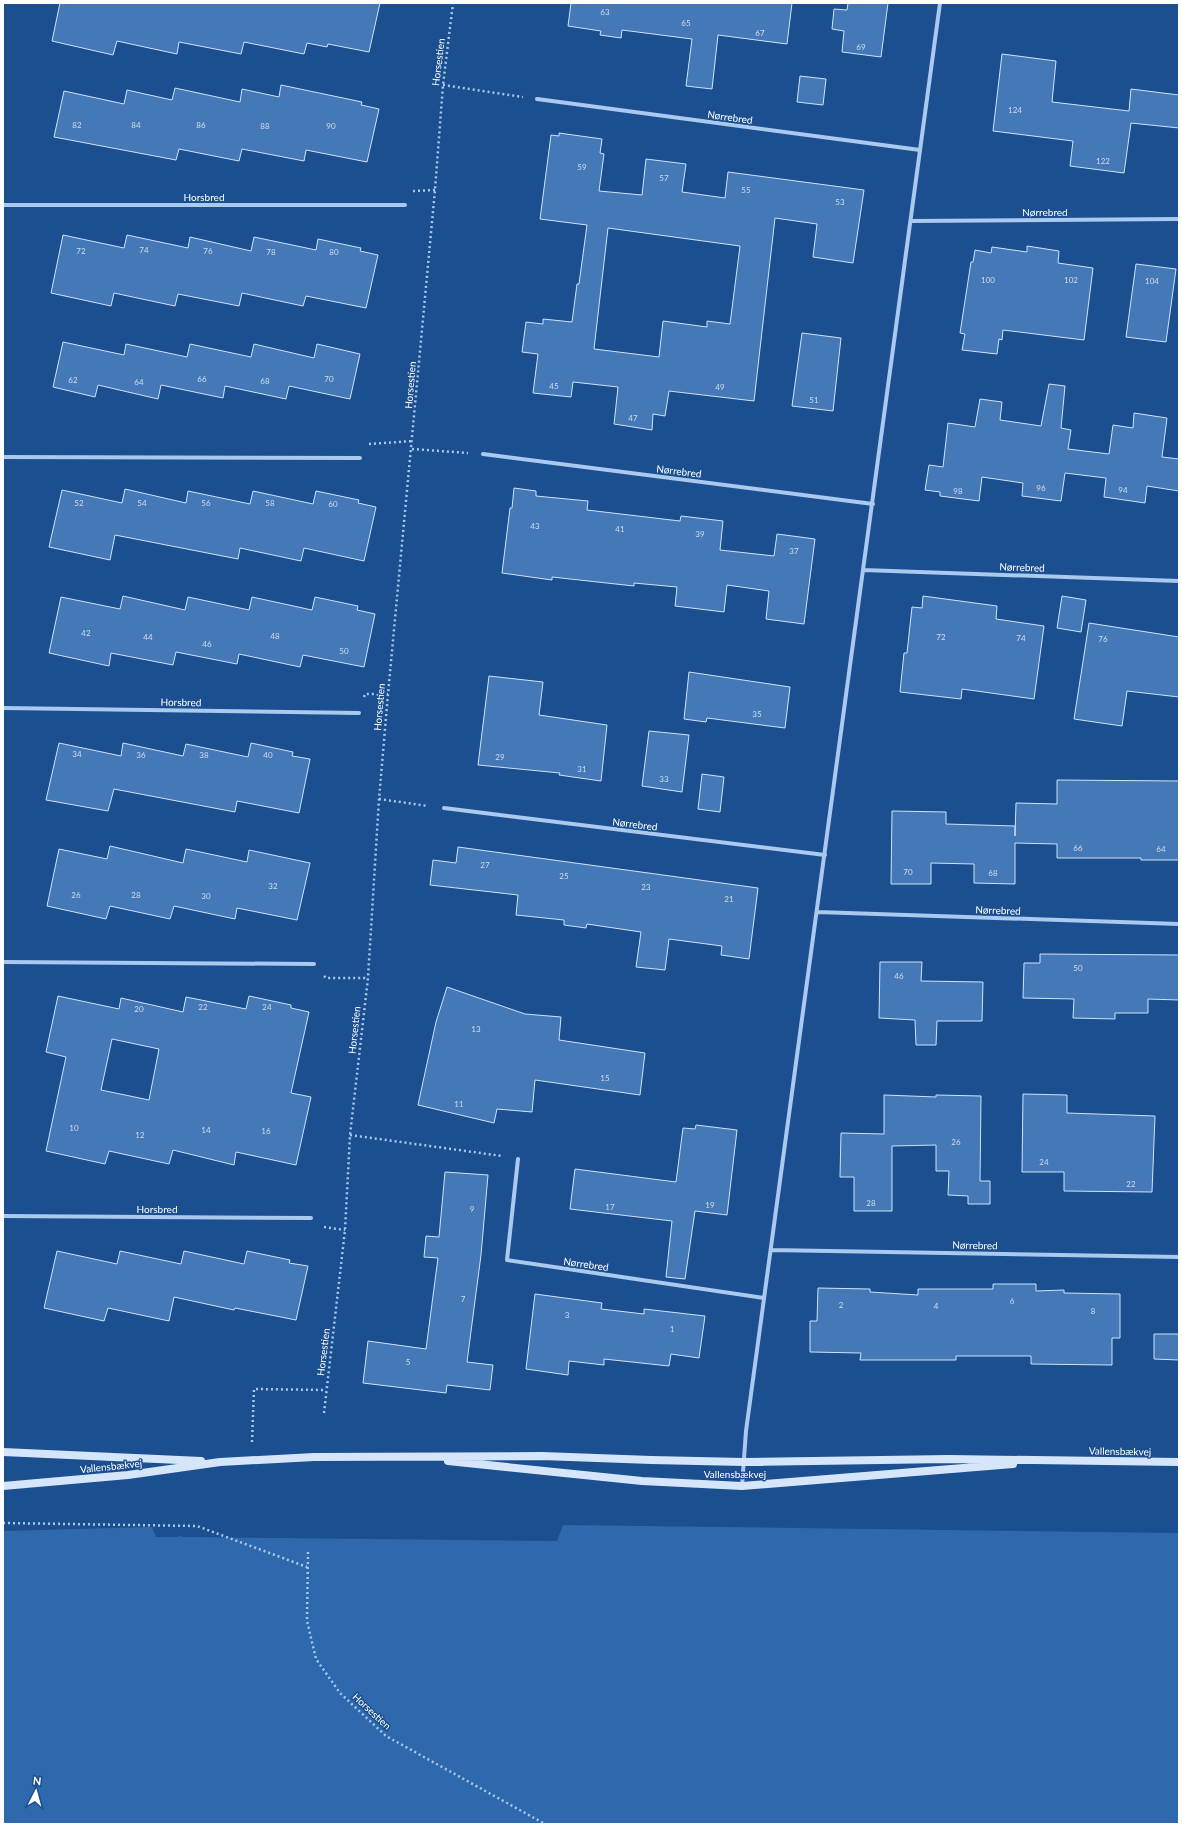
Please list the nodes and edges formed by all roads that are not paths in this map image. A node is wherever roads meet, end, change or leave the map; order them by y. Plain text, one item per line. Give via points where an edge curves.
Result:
1 (940, 3) edge
2 (537, 99) road end
3 (920, 150) junction
4 (3, 205) edge
5 (404, 205) dead end
6 (1179, 219) edge
7 (911, 221) junction
8 (483, 454) road end
9 (3, 457) edge
10 (360, 458) road end
11 (872, 504) junction
12 (864, 570) junction
13 (1179, 581) edge
14 (3, 708) edge
15 (359, 713) road end
16 (444, 808) road end
17 (825, 855) junction
18 (817, 912) junction
19 (1179, 924) edge
20 (3, 962) edge
21 (314, 964) road end
22 (518, 1159) road end
23 (3, 1216) edge
24 (311, 1218) dead end
25 (771, 1250) junction
26 (1179, 1257) edge
27 (764, 1298) junction
28 (3, 1452) edge
29 (410, 1457) junction
30 (1061, 1460) junction
31 (220, 1462) junction
32 (744, 1462) junction
33 (1179, 1462) edge
34 (3, 1486) edge
35 (742, 1486) junction

1 - 3 street
2 - 3 street, Nørrebred
3 - 7 street
4 - 5 street, Horsbred
6 - 7 street, Nørrebred
7 - 11 street
8 - 11 street, Nørrebred
9 - 10 street
11 - 12 street
12 - 13 street, Nørrebred
12 - 17 street
14 - 15 street, Horsbred
16 - 17 street, Nørrebred
17 - 18 street
18 - 19 street, Nørrebred
18 - 25 street
20 - 21 street
22 - 27 street, Nørrebred via 507,1260
23 - 24 street, Horsbred
25 - 26 street, Nørrebred
25 - 27 street
27 - 32 street
28 - 31 street, Vallensbækvej
29 - 31 street, Vallensbækvej via 314,1457
29 - 32 street, Vallensbækvej via 542,1456
29 - 35 street, Vallensbækvej via 642,1481
30 - 32 street, Vallensbækvej
30 - 33 street, Vallensbækvej
30 - 35 street, Vallensbækvej
31 - 34 street, Vallensbækvej via 128,1475
32 - 35 street

